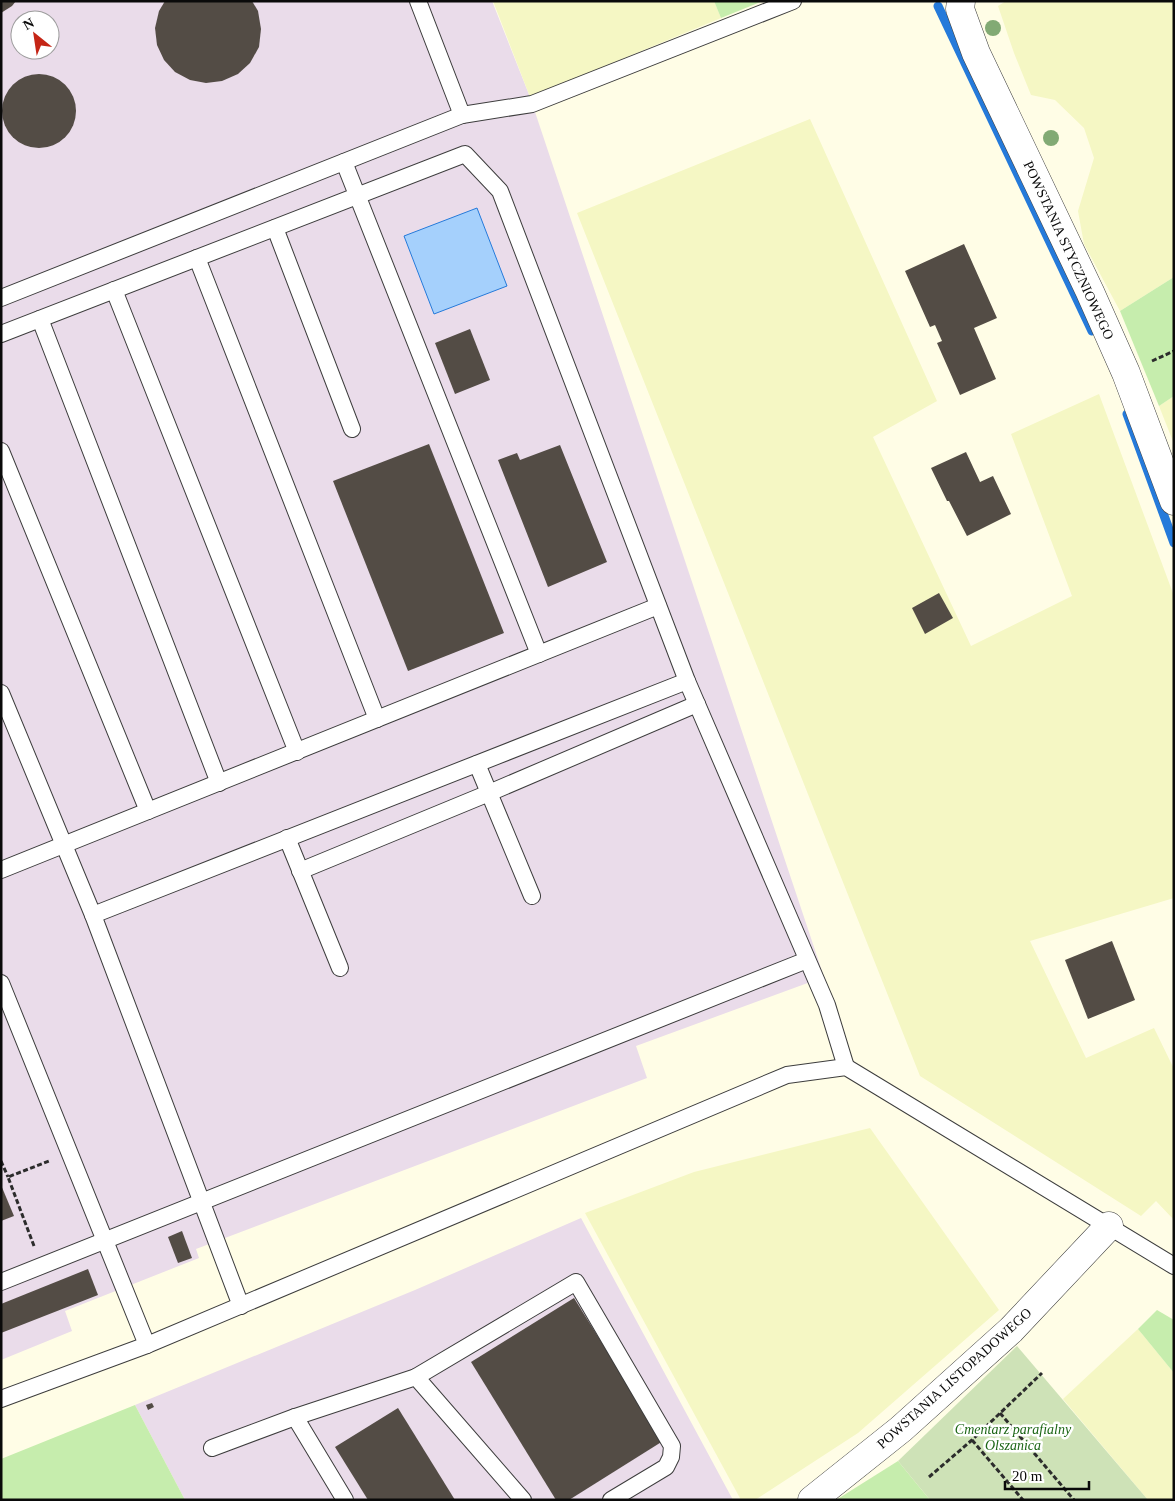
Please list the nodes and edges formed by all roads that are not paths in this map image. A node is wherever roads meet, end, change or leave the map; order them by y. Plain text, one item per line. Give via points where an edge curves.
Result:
1 (418, 1) edge
2 (793, 1) edge
3 (961, 1) edge
4 (462, 115) junction
5 (344, 162) junction
6 (358, 195) junction
7 (275, 228) junction
8 (197, 258) junction
9 (114, 290) junction
10 (1, 298) edge
11 (40, 319) junction
12 (1, 334) edge
13 (352, 428) dead end
14 (1, 451) edge
15 (1174, 501) edge
16 (658, 606) junction
17 (539, 654) junction
18 (687, 681) junction
19 (1, 693) edge
20 (697, 704) junction
21 (377, 719) junction
22 (297, 752) junction
23 (477, 764) junction
24 (219, 783) junction
25 (489, 793) junction
26 (148, 811) junction
27 (287, 838) junction
28 (64, 845) junction
29 (1, 870) edge
30 (300, 871) junction
31 (532, 896) dead end
32 (93, 915) junction
33 (807, 960) junction
34 (340, 968) dead end
35 (1, 983) edge
36 (846, 1067) junction
37 (201, 1202) junction
38 (1109, 1226) junction
39 (106, 1240) junction
40 (1174, 1266) edge
41 (1, 1282) edge
42 (242, 1306) junction
43 (147, 1345) junction
44 (416, 1378) junction
45 (1, 1399) edge
46 (296, 1417) junction
47 (212, 1448) dead end
48 (345, 1500) edge
49 (524, 1500) edge
50 (611, 1500) edge
51 (812, 1500) edge

1 - 4 lane
2 - 4 lane via 532,104
3 - 15 street, POWSTANIA STYCZNIOWEGO via 960,9 976,53 1122,364
4 - 5 lane
5 - 6 lane
5 - 10 lane
6 - 7 lane
6 - 16 lane via 465,154 500,191
6 - 17 lane
7 - 8 lane
7 - 13 lane
8 - 9 lane
8 - 21 lane
9 - 11 lane
9 - 22 lane
11 - 12 lane
11 - 24 lane
14 - 26 lane
16 - 17 lane
16 - 18 lane
17 - 21 lane
18 - 20 lane
18 - 23 lane
19 - 28 lane
20 - 25 lane
20 - 33 lane
21 - 22 lane
22 - 24 lane
23 - 25 lane
23 - 27 lane
24 - 26 lane
25 - 30 lane
25 - 31 lane
26 - 28 lane
27 - 30 lane
27 - 32 lane
28 - 29 lane
28 - 32 lane
30 - 34 lane
32 - 37 lane
33 - 36 lane via 828,1005
33 - 37 lane
35 - 39 lane
36 - 38 lane
36 - 42 lane via 787,1075
37 - 39 lane
37 - 42 lane
38 - 40 lane
38 - 51 street, POWSTANIA LISTOPADOWEGO via 1011,1330 901,1430
39 - 41 lane
39 - 43 lane
42 - 43 lane
43 - 45 lane
44 - 46 lane
44 - 49 lane
44 - 50 lane via 576,1282 672,1446 666,1467
46 - 47 lane
46 - 48 lane

